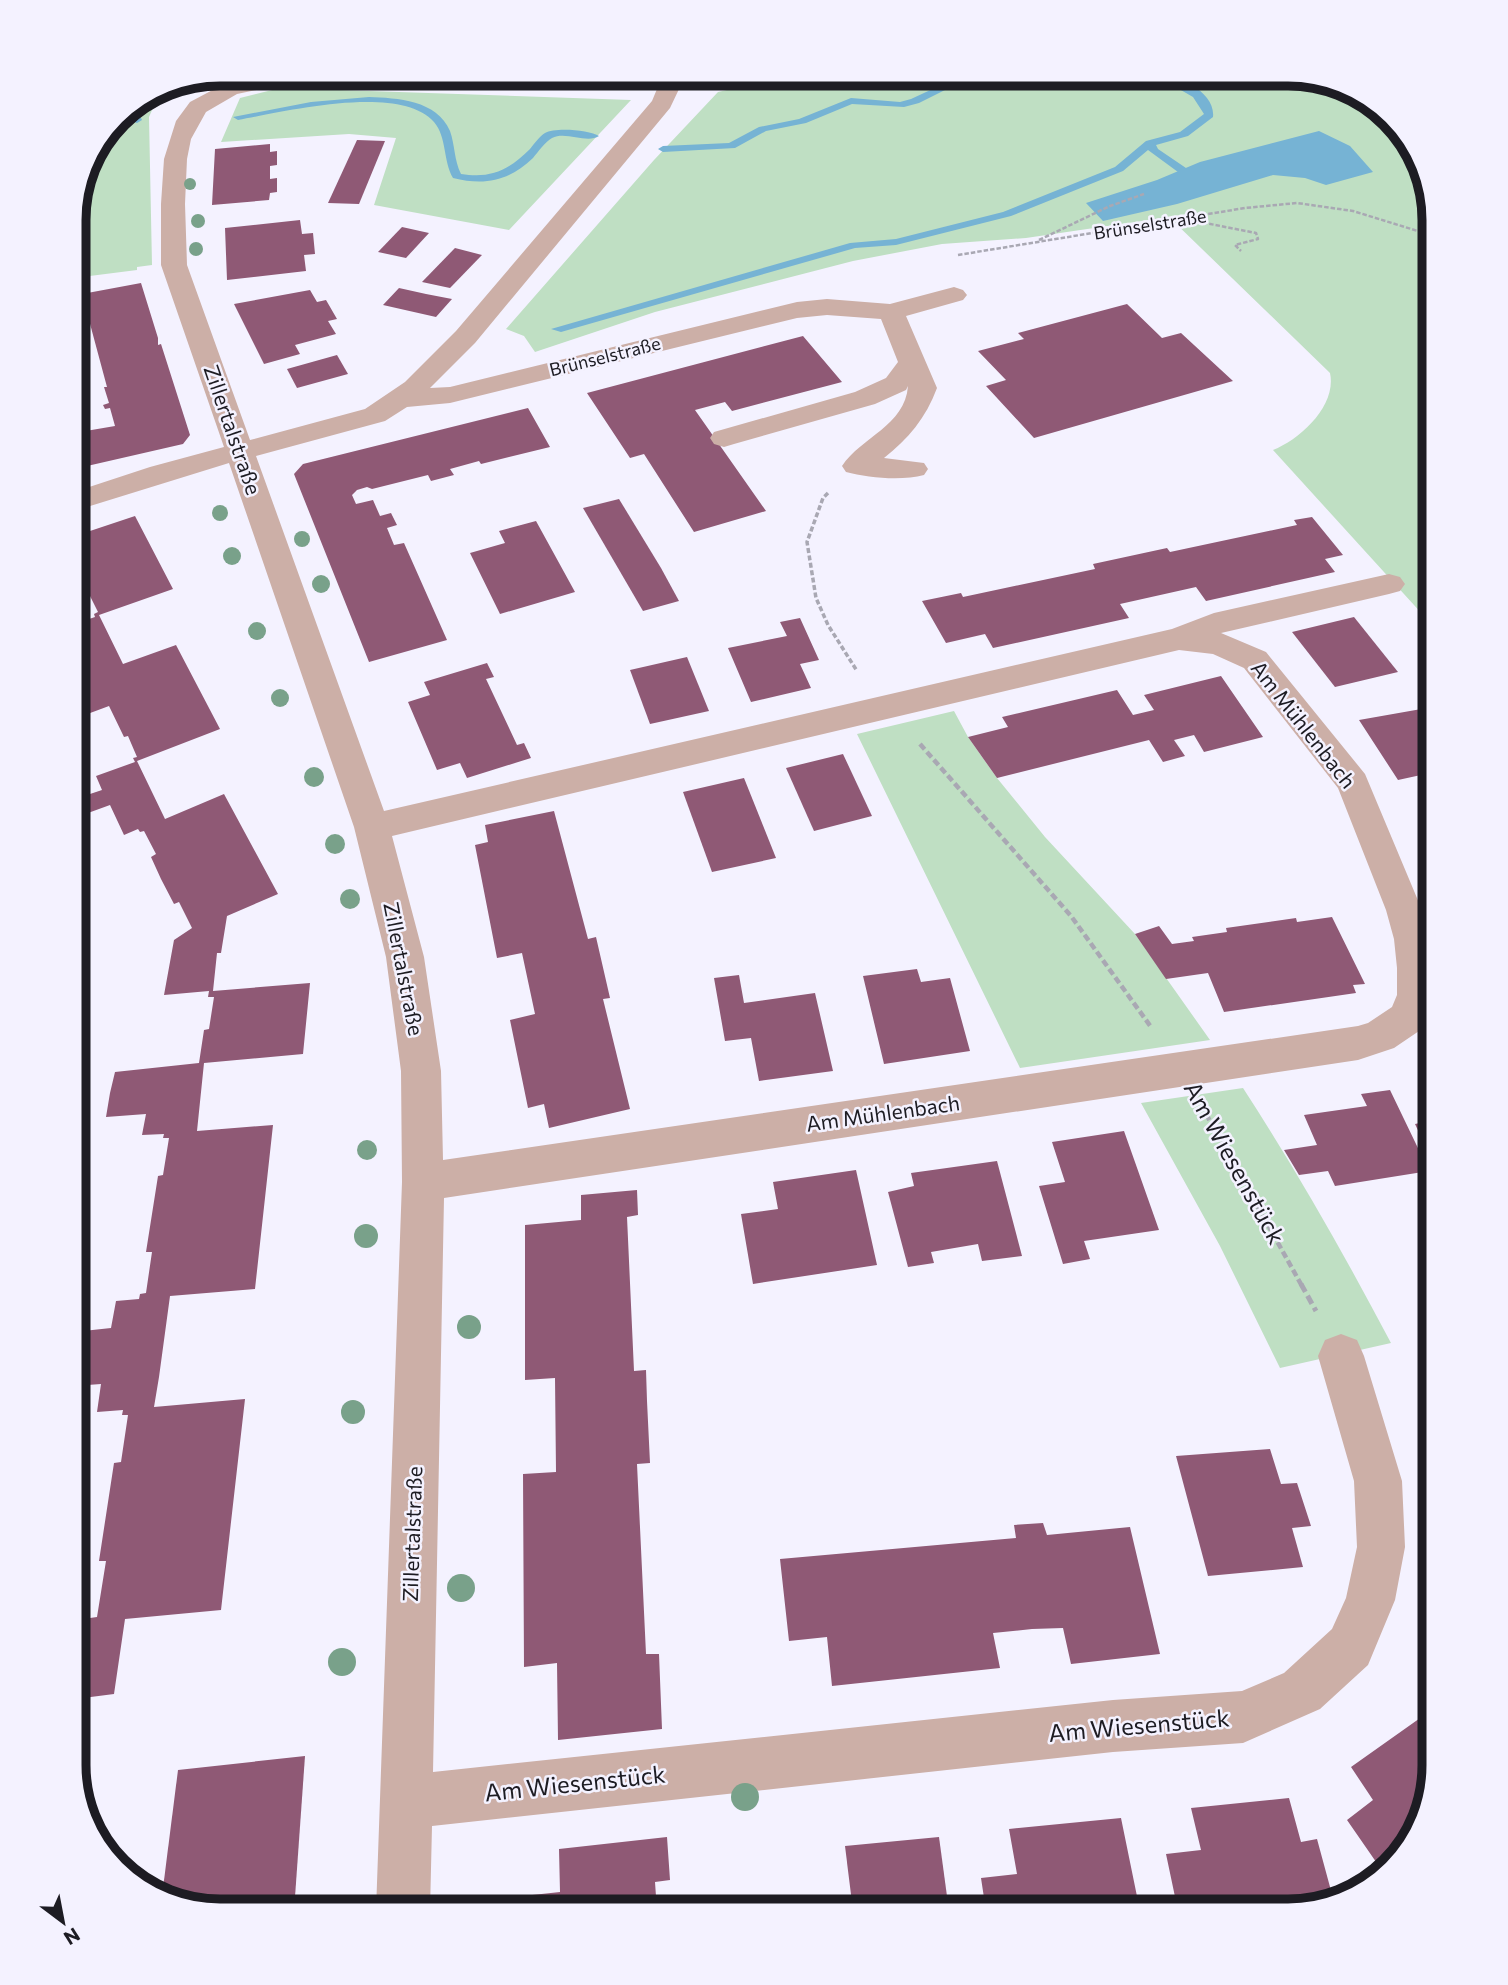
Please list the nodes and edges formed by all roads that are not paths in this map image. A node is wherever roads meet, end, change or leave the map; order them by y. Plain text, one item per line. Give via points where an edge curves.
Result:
1 (228, 86) edge
2 (242, 86) edge
3 (669, 86) edge
4 (232, 88) junction
5 (954, 295) dead end
6 (891, 312) junction
7 (912, 362) junction
8 (403, 400) junction
9 (724, 438) dead end
10 (239, 451) junction
11 (914, 469) dead end
12 (86, 498) edge
13 (1389, 584) dead end
14 (1180, 639) junction
15 (372, 827) junction
16 (423, 1182) junction
17 (1342, 1356) road end
18 (406, 1802) junction
19 (403, 1899) edge

1 - 4 street
2 - 4 street
3 - 8 street, Brünselstraße via 662,103 564,221
4 - 10 street, Zillertalstraße via 197,108 184,124 174,169 174,265
5 - 6 street, Brünselstraße
6 - 7 street
6 - 8 street, Brünselstraße via 827,307 797,310 450,395
7 - 9 street via 896,384 865,398
7 - 11 street via 923,388 915,412 856,466
8 - 10 street, Brünselstraße via 375,415
10 - 12 street, Brünselstraße
10 - 15 street, Zillertalstraße
13 - 14 street via 1213,624
14 - 15 street, Am Mühlenbach
14 - 16 street, Am Mühlenbach via 1219,643 1255,660 1353,783 1413,939 1416,995 1408,1017 1380,1036 1336,1047
15 - 16 street, Zillertalstraße via 405,957 420,1058
16 - 18 street, Zillertalstraße
17 - 18 street, Am Wiesenstück via 1378,1481 1381,1547 1370,1600 1350,1647 1302,1691 1243,1717 1113,1726
18 - 19 street, Zillertalstraße

